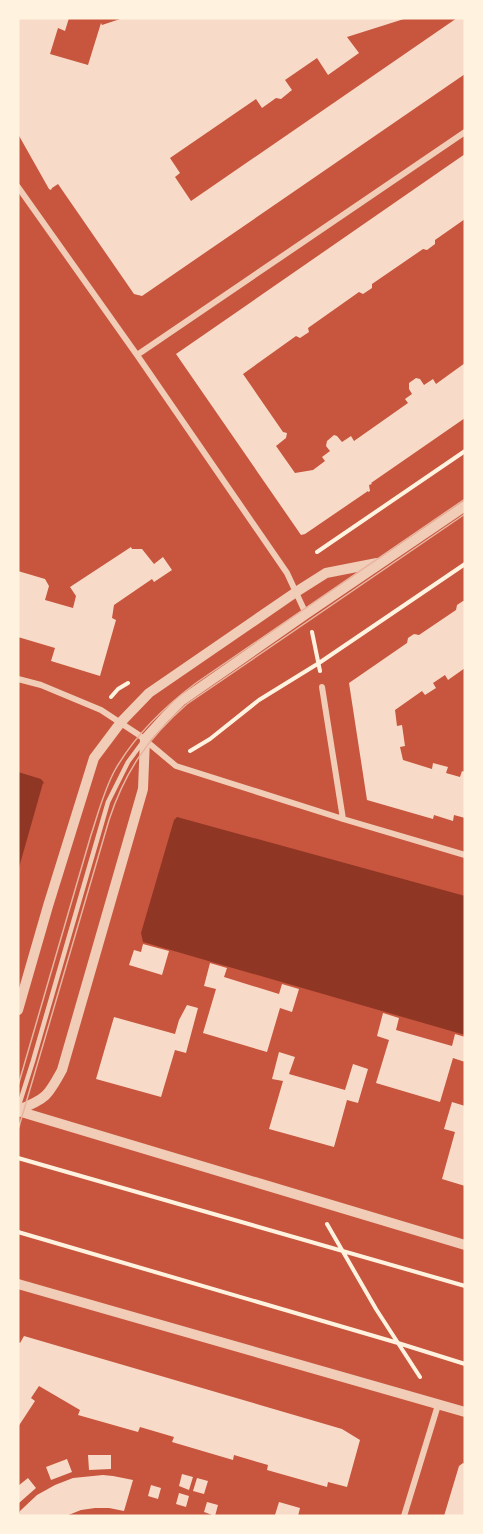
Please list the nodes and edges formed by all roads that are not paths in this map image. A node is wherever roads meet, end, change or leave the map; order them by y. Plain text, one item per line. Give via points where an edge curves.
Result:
1 (465, 132) edge
2 (18, 187) edge
3 (137, 355) junction
4 (465, 506) edge
5 (385, 562) junction
6 (296, 592) junction
7 (306, 614) junction
8 (18, 679) edge
9 (322, 687) road end
10 (121, 722) junction
11 (145, 739) junction
12 (343, 819) junction
13 (465, 855) edge
14 (18, 1010) edge
15 (18, 1110) edge
16 (465, 1245) edge
17 (18, 1284) edge
18 (438, 1405) junction
19 (465, 1412) edge
20 (404, 1516) edge

1 - 3 street
2 - 3 street
3 - 6 street via 287,573
4 - 5 street
5 - 6 street via 326,573
5 - 7 street
6 - 7 street
6 - 10 street via 149,693
7 - 11 street via 181,701
8 - 10 street via 101,710
9 - 12 street
10 - 11 street
10 - 14 street via 94,758
11 - 12 street via 176,766
11 - 15 lane via 128,762 108,802
11 - 15 street via 143,789 62,1070 51,1091
12 - 13 street
15 - 16 street
17 - 18 street
18 - 19 street
18 - 20 street

